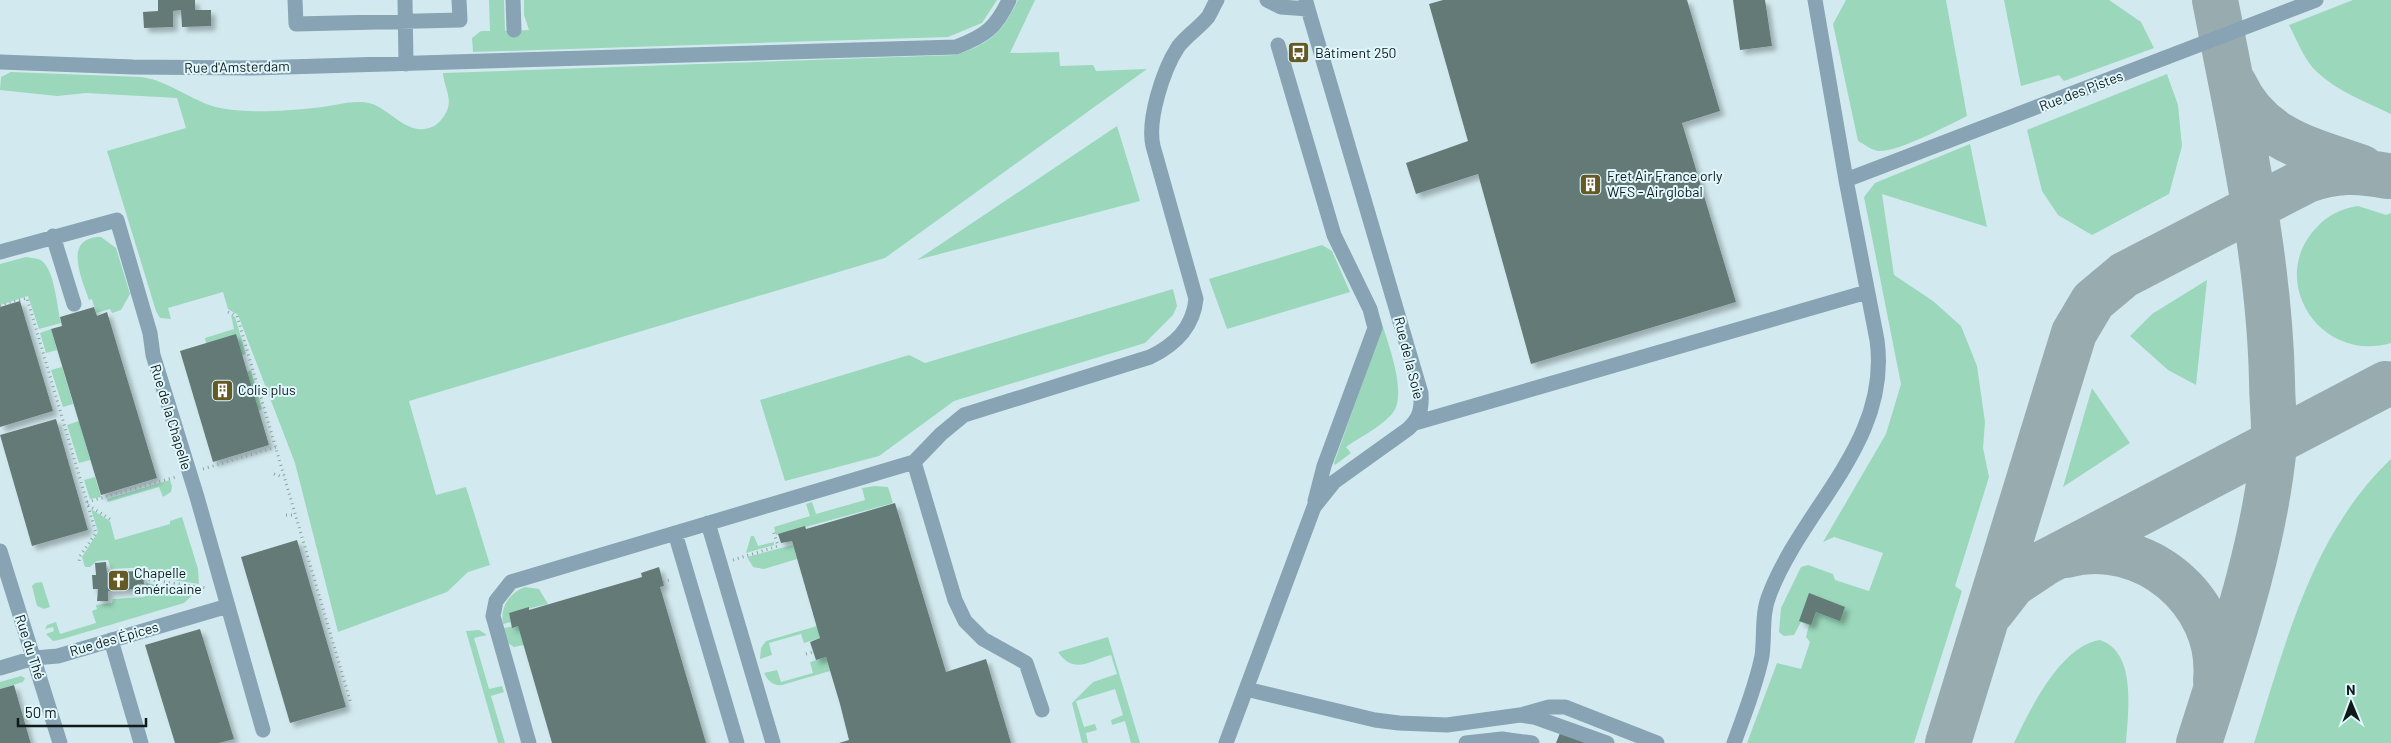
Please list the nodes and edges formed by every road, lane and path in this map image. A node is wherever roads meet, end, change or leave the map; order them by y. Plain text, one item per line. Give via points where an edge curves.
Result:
1 (295, 0) edge
2 (404, 0) edge
3 (459, 0) edge
4 (513, 0) edge
5 (1009, 0) edge
6 (1217, 0) edge
7 (1267, 0) edge
8 (1815, 0) edge
9 (2316, 0) edge
10 (1307, 5) edge
11 (405, 21) junction
12 (514, 30) dead end
13 (1278, 45) dead end
14 (0, 62) edge
15 (406, 64) junction
16 (1846, 180) junction
17 (54, 236) junction
18 (0, 252) edge
19 (1867, 292) junction
20 (74, 304) dead end
21 (0, 306) edge
22 (228, 312) dead end
23 (1415, 423) junction
24 (914, 462) junction
25 (274, 474) dead end
26 (284, 475) junction
27 (88, 505) junction
28 (1314, 507) junction
29 (286, 515) dead end
30 (296, 515) junction
31 (113, 521) dead end
32 (708, 523) junction
33 (773, 530) dead end
34 (675, 532) junction
35 (0, 551) edge
36 (79, 562) dead end
37 (720, 564) junction
38 (144, 579) dead end
39 (222, 588) junction
40 (228, 606) junction
41 (111, 640) junction
42 (813, 652) dead end
43 (806, 654) dead end
44 (34, 658) junction
45 (0, 668) edge
46 (1246, 689) junction
47 (351, 704) dead end
48 (1042, 710) dead end
49 (1520, 715) junction
50 (1468, 723) junction
51 (263, 730) dead end
52 (60, 743) edge
53 (141, 743) edge
54 (529, 743) edge
55 (737, 743) edge
56 (773, 743) edge
57 (1226, 743) edge
58 (1465, 743) edge
59 (1532, 743) edge
60 (1607, 743) edge
61 (1657, 743) edge
62 (1734, 743) edge

1 - 11 street via 296,24
2 - 11 street
3 - 11 street via 460,20
4 - 12 street
5 - 15 street, Rue d'Amsterdam via 991,30 956,47
6 - 24 street via 1208,16 1179,46 1166,70 1150,123 1152,146 1196,299 1195,312 1184,333 1168,349 1150,357 964,415
7 - 10 street, Rue de la Soie via 1280,7
8 - 16 street
9 - 16 street, Rue des Pistes
10 - 23 street, Rue de la Soie via 1421,393 1421,409
11 - 15 street
13 - 28 street via 1334,235 1370,309 1375,328 1324,466
14 - 15 street, Rue d'Amsterdam via 206,68
16 - 19 street
17 - 18 street, Rue de la Chapelle
17 - 20 street
17 - 39 street, Rue de la Chapelle via 117,220
19 - 23 street
19 - 62 street via 1880,361 1872,410 1838,478 1791,550 1764,606 1762,655
21 - 27 path via 26,298
22 - 26 path via 237,316
23 - 28 street via 1334,482
24 - 32 street
24 - 48 street via 955,600 965,621 983,639 1026,663
25 - 26 path
26 - 30 path
27 - 31 path
27 - 36 path via 96,533
28 - 46 street
29 - 30 path
30 - 47 path
32 - 34 street
32 - 37 street
33 - 37 path via 778,546
34 - 54 street via 519,578 500,594 494,607 495,626
34 - 55 street
35 - 44 street, Rue du Thé
37 - 56 street
38 - 39 path via 198,588
39 - 40 street, Rue de la Chapelle
40 - 41 street, Rue des Épices
40 - 51 street, Rue de la Chapelle
41 - 44 street, Rue des Épices via 58,656
41 - 53 street
42 - 43 path
44 - 45 street, Rue des Épices
44 - 52 street, Rue du Thé
46 - 50 street via 1374,720 1447,725
46 - 57 street
49 - 50 street
49 - 60 street via 1547,720
49 - 61 street via 1549,707 1566,707
50 - 58 street
58 - 59 street via 1502,739

